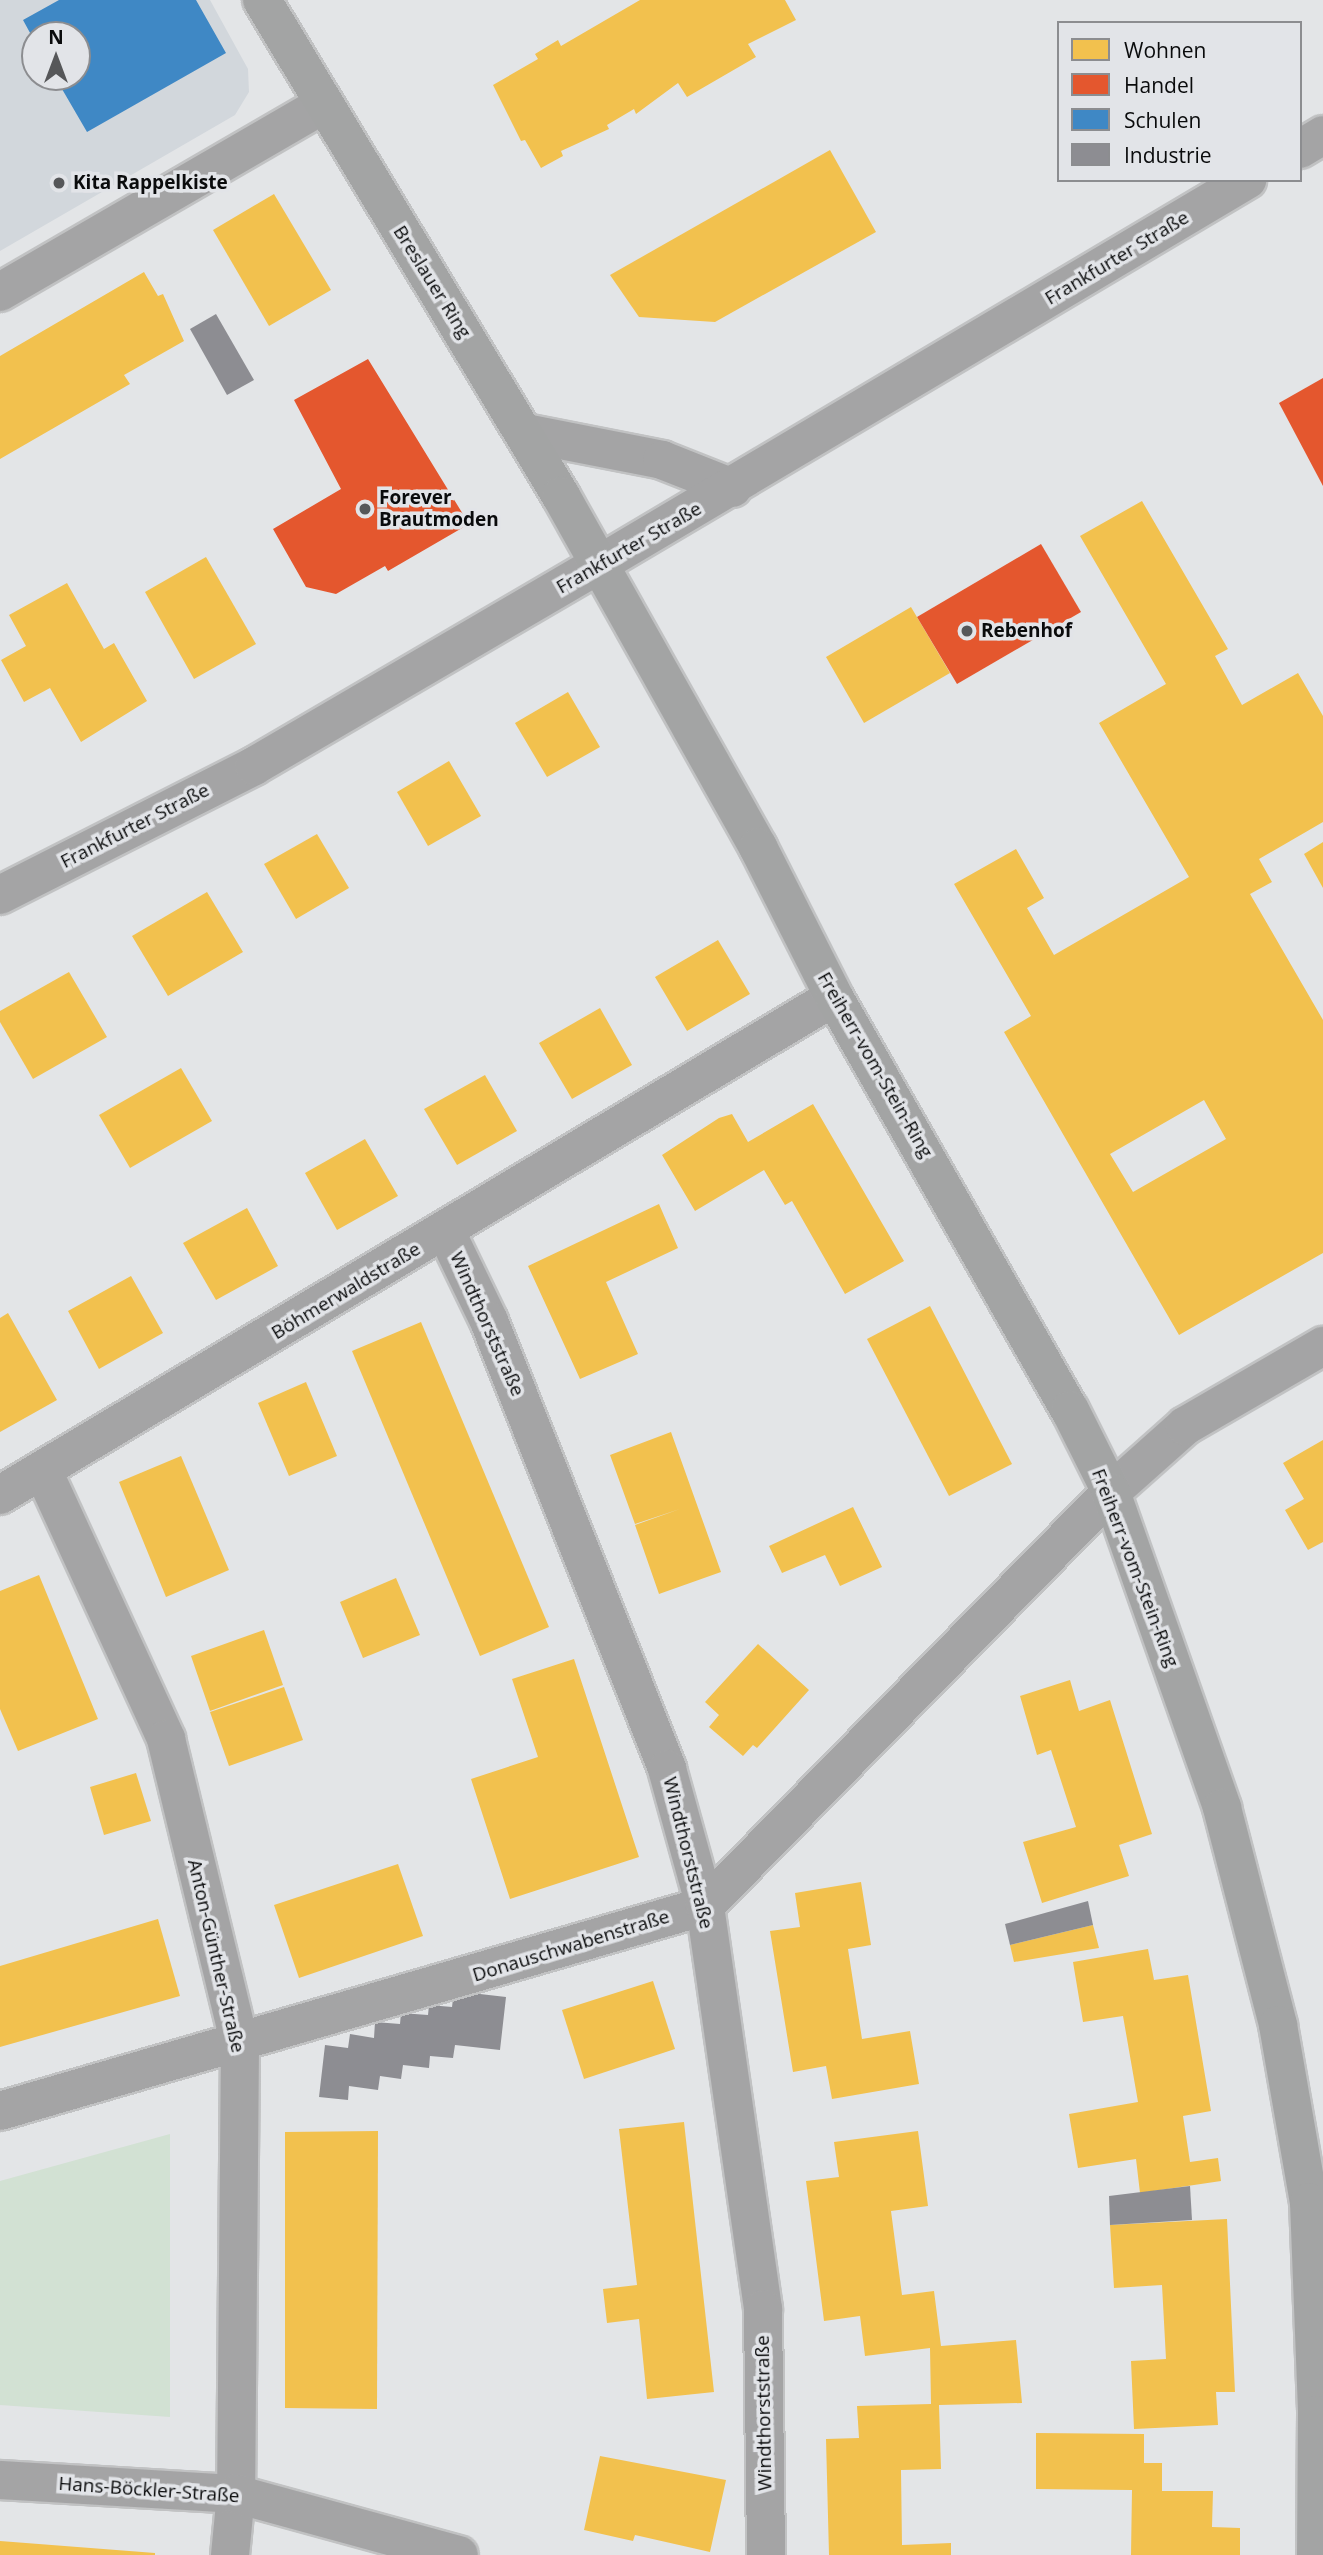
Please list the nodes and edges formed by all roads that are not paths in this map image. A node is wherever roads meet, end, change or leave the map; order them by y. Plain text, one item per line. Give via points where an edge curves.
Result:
1 (262, 0) edge
2 (323, 105) junction
3 (1323, 135) edge
4 (1302, 148) edge
5 (1244, 182) edge
6 (0, 292) edge
7 (525, 433) junction
8 (733, 488) junction
9 (598, 565) junction
10 (0, 895) edge
11 (834, 997) junction
12 (446, 1232) junction
13 (1323, 1346) edge
14 (43, 1471) junction
15 (1111, 1492) junction
16 (0, 1495) edge
17 (705, 1906) junction
18 (240, 2045) junction
19 (0, 2111) edge
20 (0, 2480) edge
21 (236, 2494) junction
22 (230, 2555) edge
23 (459, 2555) edge
24 (766, 2555) edge
25 (1315, 2555) edge

1 - 2 main road, Breslauer Ring
2 - 6 street
2 - 7 main road, Breslauer Ring
3 - 4 street
5 - 8 street, Frankfurter Straße
7 - 8 street via 662,460
7 - 9 main road, Breslauer Ring
8 - 9 street, Frankfurter Straße
9 - 10 street, Frankfurter Straße via 254,766
9 - 11 main road, Freiherr-vom-Stein-Ring via 758,847
11 - 12 street, Böhmerwaldstraße
11 - 15 main road, Freiherr-vom-Stein-Ring via 999,1282
12 - 14 street, Böhmerwaldstraße
12 - 17 street, Windthorststraße via 489,1321 667,1769
13 - 15 street, Donauschwabenstraße via 1185,1426
14 - 16 street, Böhmerwaldstraße
14 - 18 street, Anton-Günther-Straße via 166,1740
15 - 17 street, Donauschwabenstraße
15 - 25 main road, Freiherr-vom-Stein-Ring via 1222,1808 1278,2025 1309,2202 1317,2415
17 - 18 street, Donauschwabenstraße
17 - 24 street, Windthorststraße via 763,2309
18 - 19 street, Donauschwabenstraße
18 - 21 street, Anton-Günther-Straße
20 - 21 street, Hans-Böckler-Straße
21 - 22 street, Anton-Günther-Straße
21 - 23 street, Hans-Böckler-Straße

